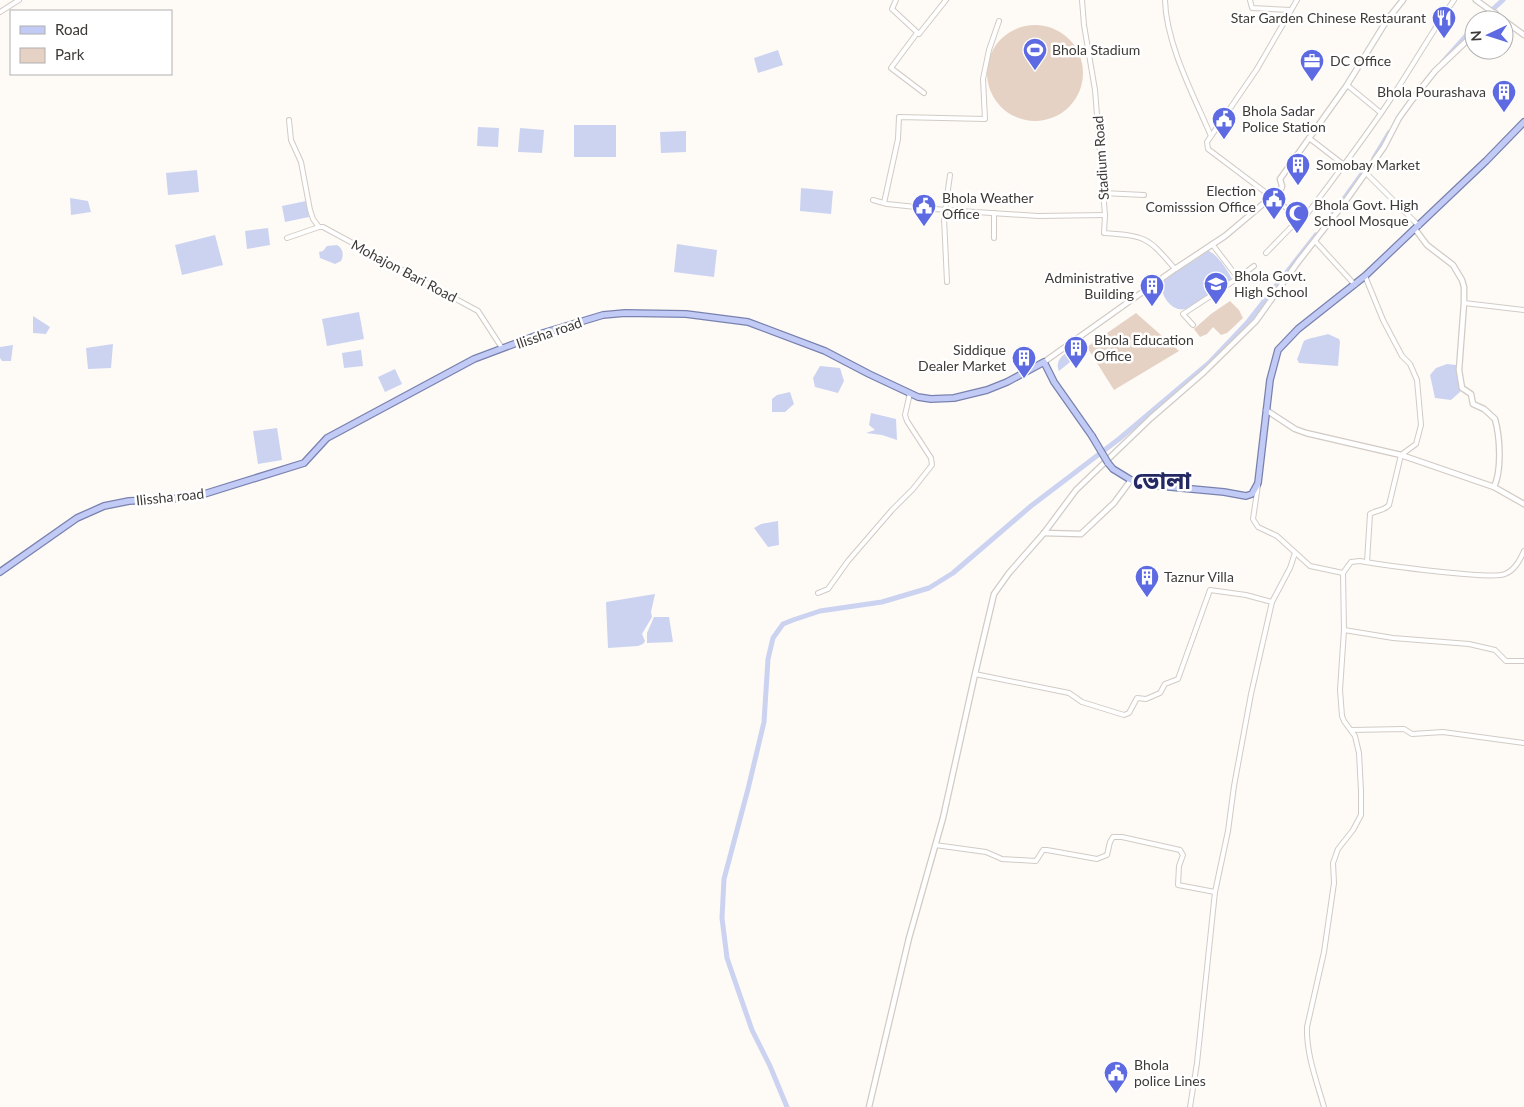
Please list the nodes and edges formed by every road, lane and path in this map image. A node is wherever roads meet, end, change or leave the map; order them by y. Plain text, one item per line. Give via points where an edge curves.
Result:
1 (19, 0) edge
2 (896, 0) edge
3 (946, 0) edge
4 (1082, 0) edge
5 (1166, 0) edge
6 (1250, 0) edge
7 (1297, 0) edge
8 (1403, 0) edge
9 (1454, 0) edge
10 (1478, 1) edge
11 (1291, 10) junction
12 (1491, 10) edge
13 (0, 12) edge
14 (999, 21) dead end
15 (1514, 27) edge
16 (917, 33) junction
17 (1524, 35) edge
18 (1464, 43) edge
19 (1347, 85) junction
20 (924, 93) dead end
21 (1381, 113) junction
22 (289, 120) dead end
23 (1524, 122) edge
24 (1211, 136) junction
25 (1309, 138) junction
26 (1344, 165) junction
27 (1365, 172) junction
28 (950, 175) dead end
29 (1104, 193) junction
30 (1144, 195) dead end
31 (1272, 196) junction
32 (873, 200) dead end
33 (884, 203) junction
34 (945, 210) junction
35 (994, 213) junction
36 (1105, 215) junction
37 (1297, 221) dead end
38 (319, 227) junction
39 (1417, 227) junction
40 (287, 238) dead end
41 (994, 238) dead end
42 (1315, 241) junction
43 (1212, 244) junction
44 (1266, 253) dead end
45 (1254, 266) dead end
46 (1175, 269) junction
47 (1365, 276) junction
48 (1238, 278) junction
49 (947, 282) dead end
50 (1355, 284) junction
51 (1464, 302) junction
52 (1524, 310) edge
53 (1193, 325) dead end
54 (502, 348) junction
55 (1044, 362) junction
56 (910, 393) junction
57 (1266, 410) junction
58 (1400, 455) junction
59 (1131, 480) junction
60 (1258, 483) junction
61 (1494, 486) junction
62 (1524, 504) edge
63 (1044, 533) junction
64 (1524, 551) edge
65 (1295, 553) junction
66 (1367, 562) junction
67 (0, 572) edge
68 (1343, 573) junction
69 (818, 593) dead end
70 (1272, 602) junction
71 (1344, 630) junction
72 (1524, 661) edge
73 (975, 674) junction
74 (1351, 730) junction
75 (1524, 743) edge
76 (935, 845) junction
77 (1215, 892) junction
78 (870, 1107) edge
79 (1190, 1107) edge
80 (1324, 1107) edge

1 - 13 street
2 - 16 street via 892,9
3 - 16 street
4 - 29 street, Stadium Road via 1095,90
5 - 24 street via 1174,45
6 - 11 street via 1252,8
7 - 11 street
8 - 19 street
9 - 21 street
10 - 12 street
11 - 24 street via 1257,69
14 - 33 street via 988,50 983,79 985,119 899,117 898,139
15 - 17 street
16 - 20 street via 891,68
18 - 27 street via 1435,71 1412,100
19 - 21 street
19 - 25 street
21 - 26 street
22 - 38 street via 291,140 301,162 310,210
23 - 39 main road
24 - 31 street via 1207,142 1208,149
25 - 26 street
25 - 31 street via 1280,179 1282,186
26 - 31 street via 1302,217
27 - 39 street
27 - 42 street
28 - 34 street
29 - 30 street
29 - 36 street, Stadium Road
31 - 43 street
32 - 33 street
33 - 34 street
34 - 35 street
34 - 49 street
35 - 36 street
35 - 41 street
36 - 46 street, Stadium Road via 1104,233 1144,238 1156,246
37 - 44 street
38 - 40 street
38 - 54 street, Mohajon Bari Road via 478,311
39 - 47 main road
39 - 51 street via 1426,245 1458,271 1464,287
42 - 50 street
42 - 63 street via 1256,320 1076,490
43 - 46 street
43 - 48 street
45 - 48 street
46 - 55 street
47 - 50 main road
47 - 58 street via 1383,320 1417,380 1420,425 1416,444
48 - 53 street via 1183,314
50 - 57 main road via 1298,329 1278,350
51 - 52 street
51 - 61 street via 1459,370 1462,388 1470,394 1473,404 1495,419 1499,457
54 - 56 main road, Ilissha road via 603,316 686,314 748,322 809,345
54 - 67 main road, Ilissha road via 474,359 350,424 327,438 304,463 201,495 104,506 77,518
55 - 56 main road, Ilissha road via 1007,382 970,395 931,399
55 - 59 main road, bridge via 1108,463
56 - 69 street via 907,421 931,458 932,465 848,561 828,589
57 - 58 street via 1306,433
57 - 60 main road
58 - 61 street
58 - 66 street via 1389,505 1370,514
59 - 60 main road via 1246,496 1254,492
59 - 63 street via 1114,503 1081,534
60 - 65 street via 1255,523 1277,536
61 - 62 street
63 - 73 street via 994,594
64 - 66 street via 1513,570 1503,575
65 - 68 street via 1310,566
65 - 70 street
66 - 68 street via 1351,562
68 - 71 street
70 - 73 street via 1210,590 1178,679 1165,684 1160,693 1146,699 1137,698 1130,713 1082,702 1069,693
70 - 77 street via 1251,694
71 - 72 street via 1469,644 1495,650 1506,661
71 - 74 street via 1342,716
73 - 76 street
74 - 75 street via 1404,729 1412,734 1443,732
74 - 80 street via 1359,753 1361,815 1338,849 1334,863 1324,952 1307,1028
76 - 77 street via 986,852 1002,859 1036,861 1043,850 1047,850 1097,859 1107,856 1113,837 1122,837 1180,850 1183,855 1178,885
76 - 78 street via 909,938
77 - 79 street

